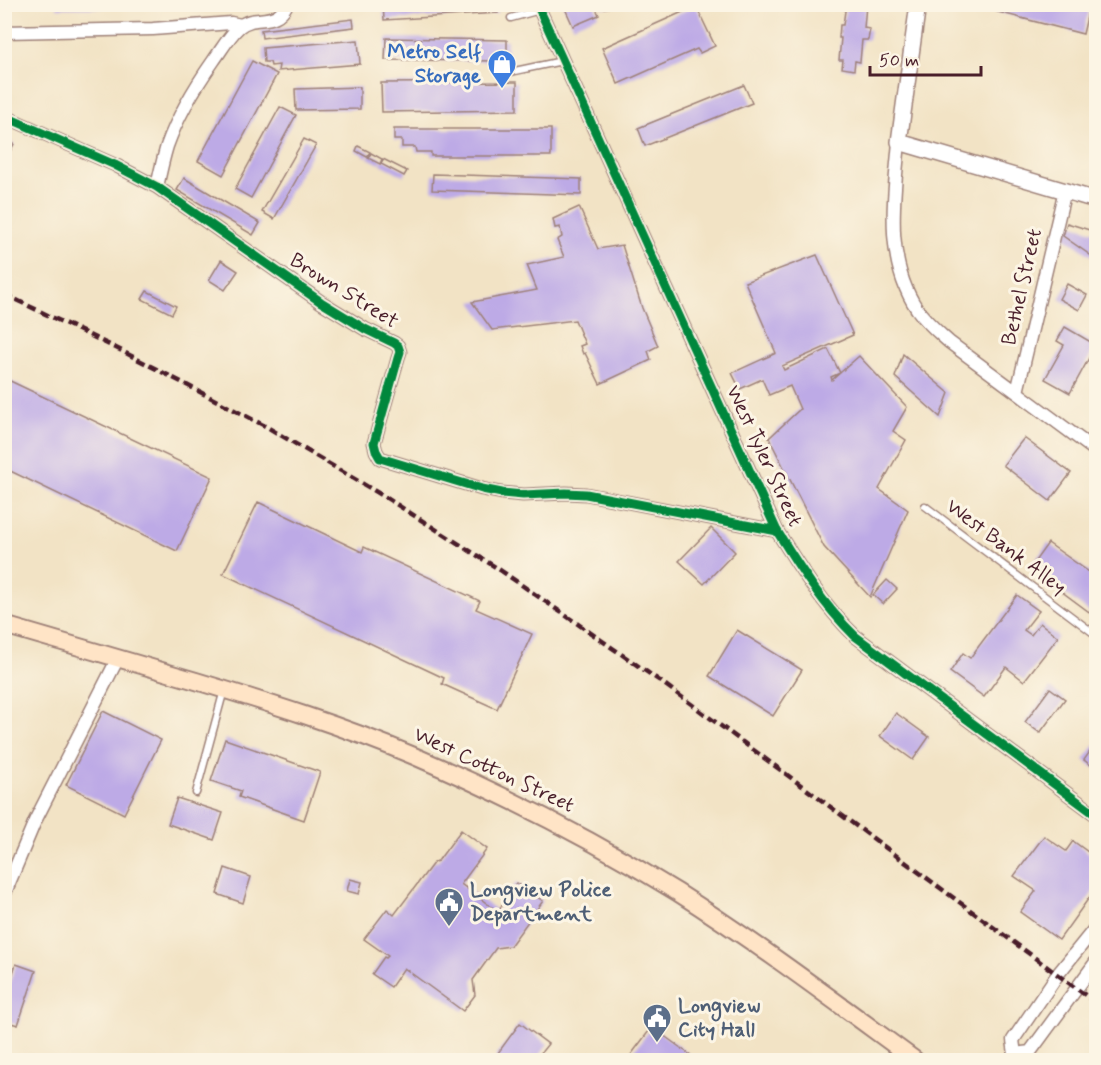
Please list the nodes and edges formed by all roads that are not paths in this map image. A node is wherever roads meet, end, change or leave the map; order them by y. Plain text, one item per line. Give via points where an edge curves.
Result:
1 (287, 4) edge
2 (918, 4) edge
3 (538, 7) edge
4 (511, 18) dead end
5 (241, 25) junction
6 (4, 32) edge
7 (563, 60) junction
8 (510, 72) dead end
9 (4, 116) edge
10 (899, 141) junction
11 (157, 187) junction
12 (1065, 190) junction
13 (1096, 200) edge
14 (1017, 392) junction
15 (1096, 451) edge
16 (925, 506) dead end
17 (777, 531) junction
18 (4, 625) edge
19 (1096, 635) edge
20 (118, 658) junction
21 (224, 690) junction
22 (196, 793) dead end
23 (1096, 814) edge
24 (4, 895) edge
25 (1096, 927) edge
26 (1096, 963) edge
27 (1013, 1057) edge
28 (915, 1060) edge

1 - 5 street via 276,17
2 - 10 street
3 - 4 lane
3 - 7 street, West Tyler Street
5 - 6 street via 231,22 153,29
5 - 11 street via 187,101 167,146
7 - 8 lane
7 - 17 street, West Tyler Street
9 - 11 street, Brown Street
10 - 12 street
10 - 14 street via 894,246 916,308 936,331
11 - 17 street, Brown Street via 321,302 398,346 400,352 374,443 381,458 502,493 586,494
12 - 13 street
12 - 14 street, Bethel Street
14 - 15 street
16 - 19 lane, West Bank Alley
17 - 23 street, West Tyler Street via 821,599 855,636
18 - 20 main road, West Cotton Street
20 - 21 main road, West Cotton Street
20 - 24 street via 35,821
21 - 22 lane
21 - 28 main road, West Cotton Street via 401,751 554,822 703,910
25 - 27 street via 1013,1040
26 - 27 street via 1030,1052

